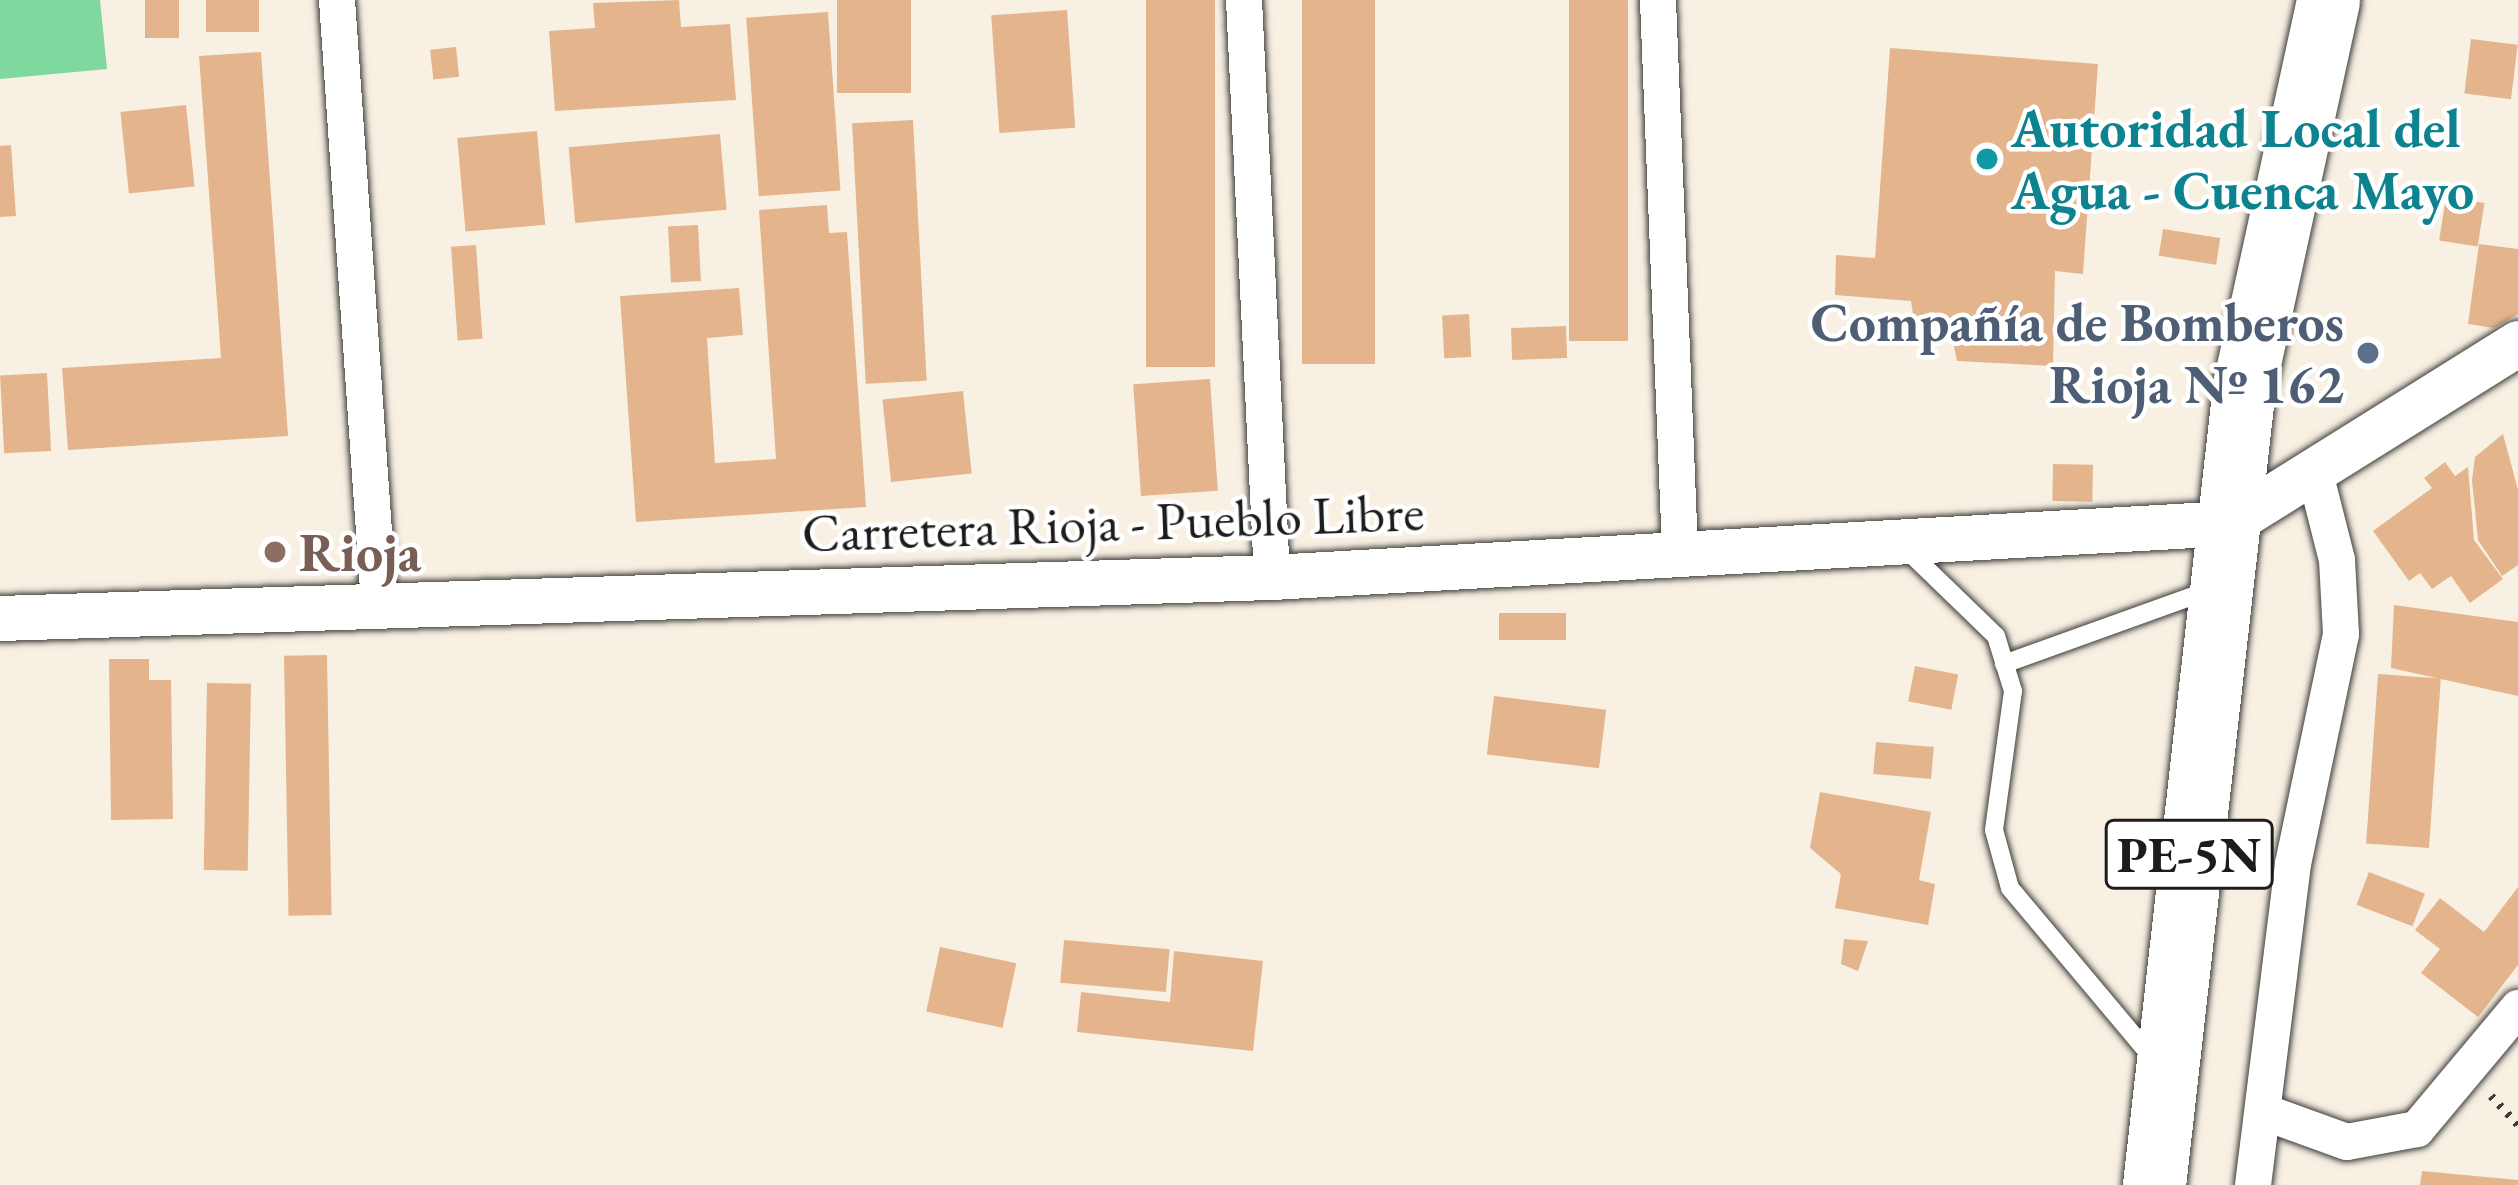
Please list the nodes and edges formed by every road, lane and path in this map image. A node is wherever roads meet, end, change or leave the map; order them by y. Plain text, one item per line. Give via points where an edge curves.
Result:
1 (338, 0) edge
2 (1244, 0) edge
3 (1658, 0) edge
4 (2328, 0) edge
5 (2518, 343) edge
6 (2315, 473) junction
7 (2230, 523) junction
8 (1902, 544) junction
9 (1680, 550) junction
10 (1272, 578) junction
11 (2222, 585) junction
12 (379, 604) junction
13 (0, 618) edge
14 (2004, 664) junction
15 (2518, 1009) edge
16 (2167, 1075) junction
17 (2264, 1112) junction
18 (2154, 1185) edge
19 (2253, 1185) edge

1 - 12 street
2 - 10 street
3 - 9 street
4 - 7 highway, PE-5N via 2244,386
5 - 6 street
6 - 7 street
6 - 17 street via 2337,560 2341,634 2290,883
7 - 8 street, Carretera Rioja - Pueblo Libre
7 - 11 highway, PE-5N
8 - 9 street, Carretera Rioja - Pueblo Libre
8 - 14 lane via 1996,636
9 - 10 street, Carretera Rioja - Pueblo Libre
10 - 12 street, Carretera Rioja - Pueblo Libre
11 - 14 lane
11 - 16 highway, PE-5N
12 - 13 street, Carretera Rioja - Pueblo Libre
14 - 16 lane via 2013,691 1994,830 2010,888
15 - 17 street via 2417,1129 2348,1142
16 - 18 highway, PE-5N
17 - 19 street

